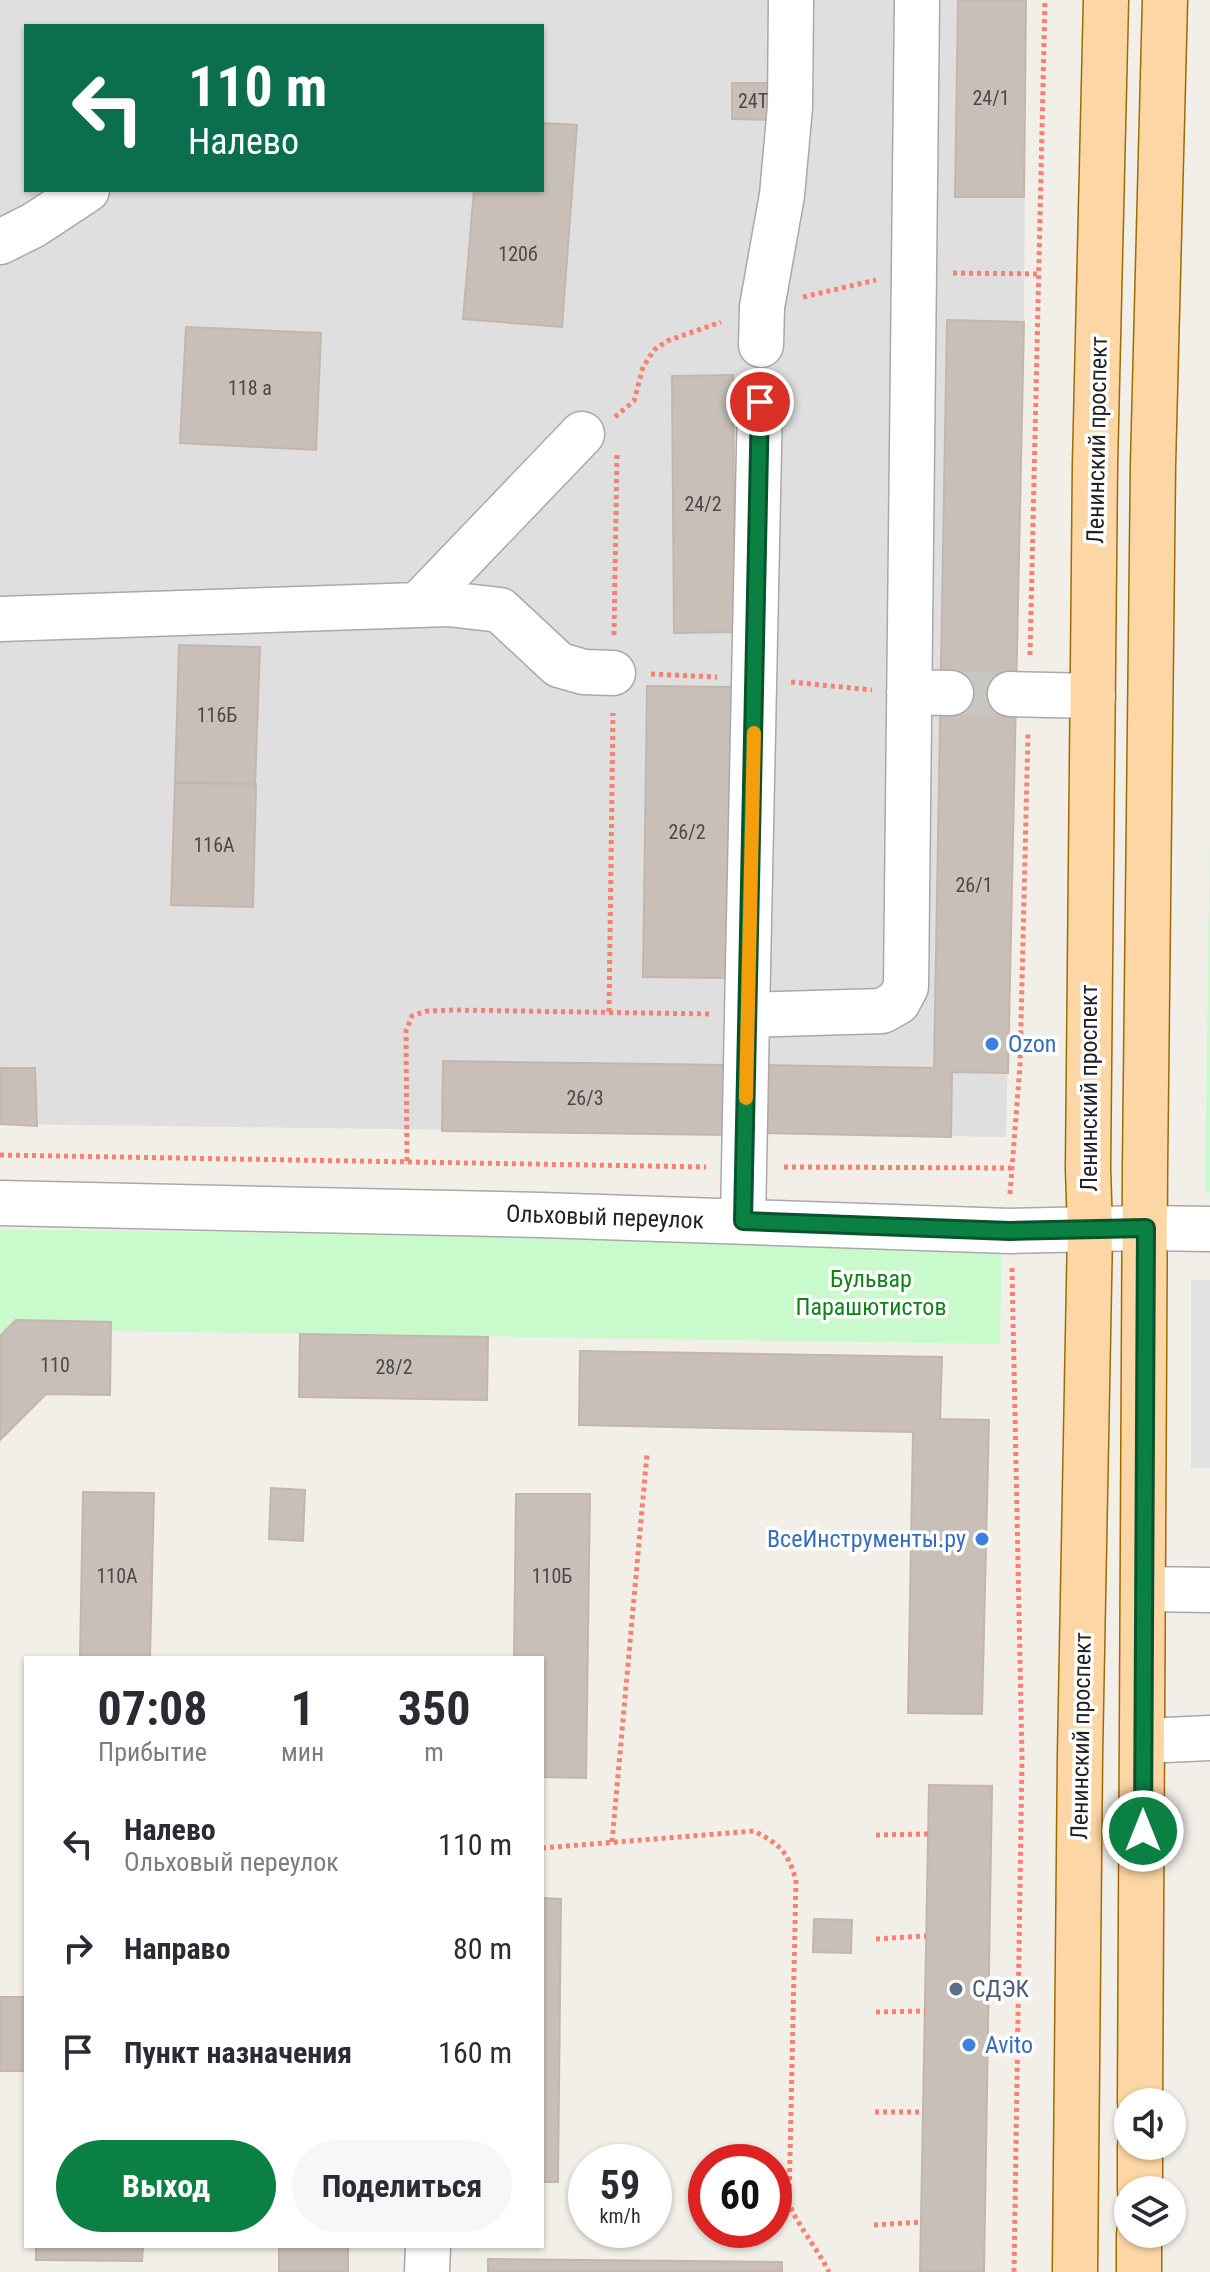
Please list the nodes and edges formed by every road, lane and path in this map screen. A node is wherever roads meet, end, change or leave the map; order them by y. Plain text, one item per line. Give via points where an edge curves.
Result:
1 (791, 0) edge
2 (917, 0) edge
3 (1045, 0) edge
4 (1106, 0) edge
5 (1165, 0) edge
6 (84, 192) edge
7 (0, 242) edge
8 (761, 345) dead end
9 (760, 402) dead end
10 (582, 434) dead end
11 (418, 605) junction
12 (0, 619) edge
13 (613, 673) joint
14 (756, 678) junction
15 (930, 692) junction
16 (1019, 694) junction
17 (1093, 696) junction
18 (747, 1015) junction
19 (0, 1155) edge
20 (407, 1162) junction
21 (744, 1167) junction
22 (1011, 1168) junction
23 (0, 1203) edge
24 (743, 1221) junction
25 (1146, 1228) junction
26 (1210, 1229) edge
27 (1010, 1231) junction
28 (1090, 1231) junction
29 (647, 1454) dead end
30 (1143, 1589) junction
31 (1210, 1590) edge
32 (1210, 1738) edge
33 (1144, 1741) junction
34 (928, 1834) dead end
35 (876, 1835) dead end
36 (612, 1842) junction
37 (544, 1848) edge
38 (926, 1936) dead end
39 (876, 1939) dead end
40 (925, 2011) dead end
41 (876, 2012) dead end
42 (1140, 2088) edge
43 (875, 2112) dead end
44 (923, 2112) dead end
45 (921, 2222) dead end
46 (874, 2225) dead end
47 (428, 2248) edge
48 (1139, 2248) edge
49 (427, 2272) edge
50 (829, 2272) edge
51 (1014, 2272) edge
52 (1075, 2272) edge
53 (1139, 2272) edge

1 - 8 street via 790,107
2 - 15 street
3 - 16 path
4 - 17 main road, Ленинский проспект
5 - 25 main road via 1153,465
6 - 7 street
9 - 14 street
10 - 11 street
11 - 12 street
11 - 13 street via 500,610 559,665
13 - 14 path
14 - 15 path
14 - 18 street
15 - 18 street via 906,987 898,1002 882,1011
16 - 17 street
16 - 22 path via 1020,1065
17 - 28 main road, Ленинский проспект
18 - 20 path via 456,1010 412,1016 406,1031
18 - 21 street
19 - 20 path
20 - 21 path
21 - 22 path
21 - 24 street
22 - 27 path
23 - 24 street, Ольховый переулок
24 - 27 street, Ольховый переулок
25 - 26 street, Ольховый переулок
25 - 28 street, Ольховый переулок
25 - 30 main road
27 - 28 street, Ольховый переулок
27 - 51 path via 1022,1758
28 - 52 main road, Ленинский проспект
29 - 36 path
30 - 31 street
30 - 33 main road
32 - 33 street
33 - 42 main road
34 - 35 path
36 - 37 path
36 - 50 path via 754,1831 789,1855 796,1880 789,2204
38 - 39 path
40 - 41 path
43 - 44 path
45 - 46 path
47 - 49 street
48 - 53 main road

